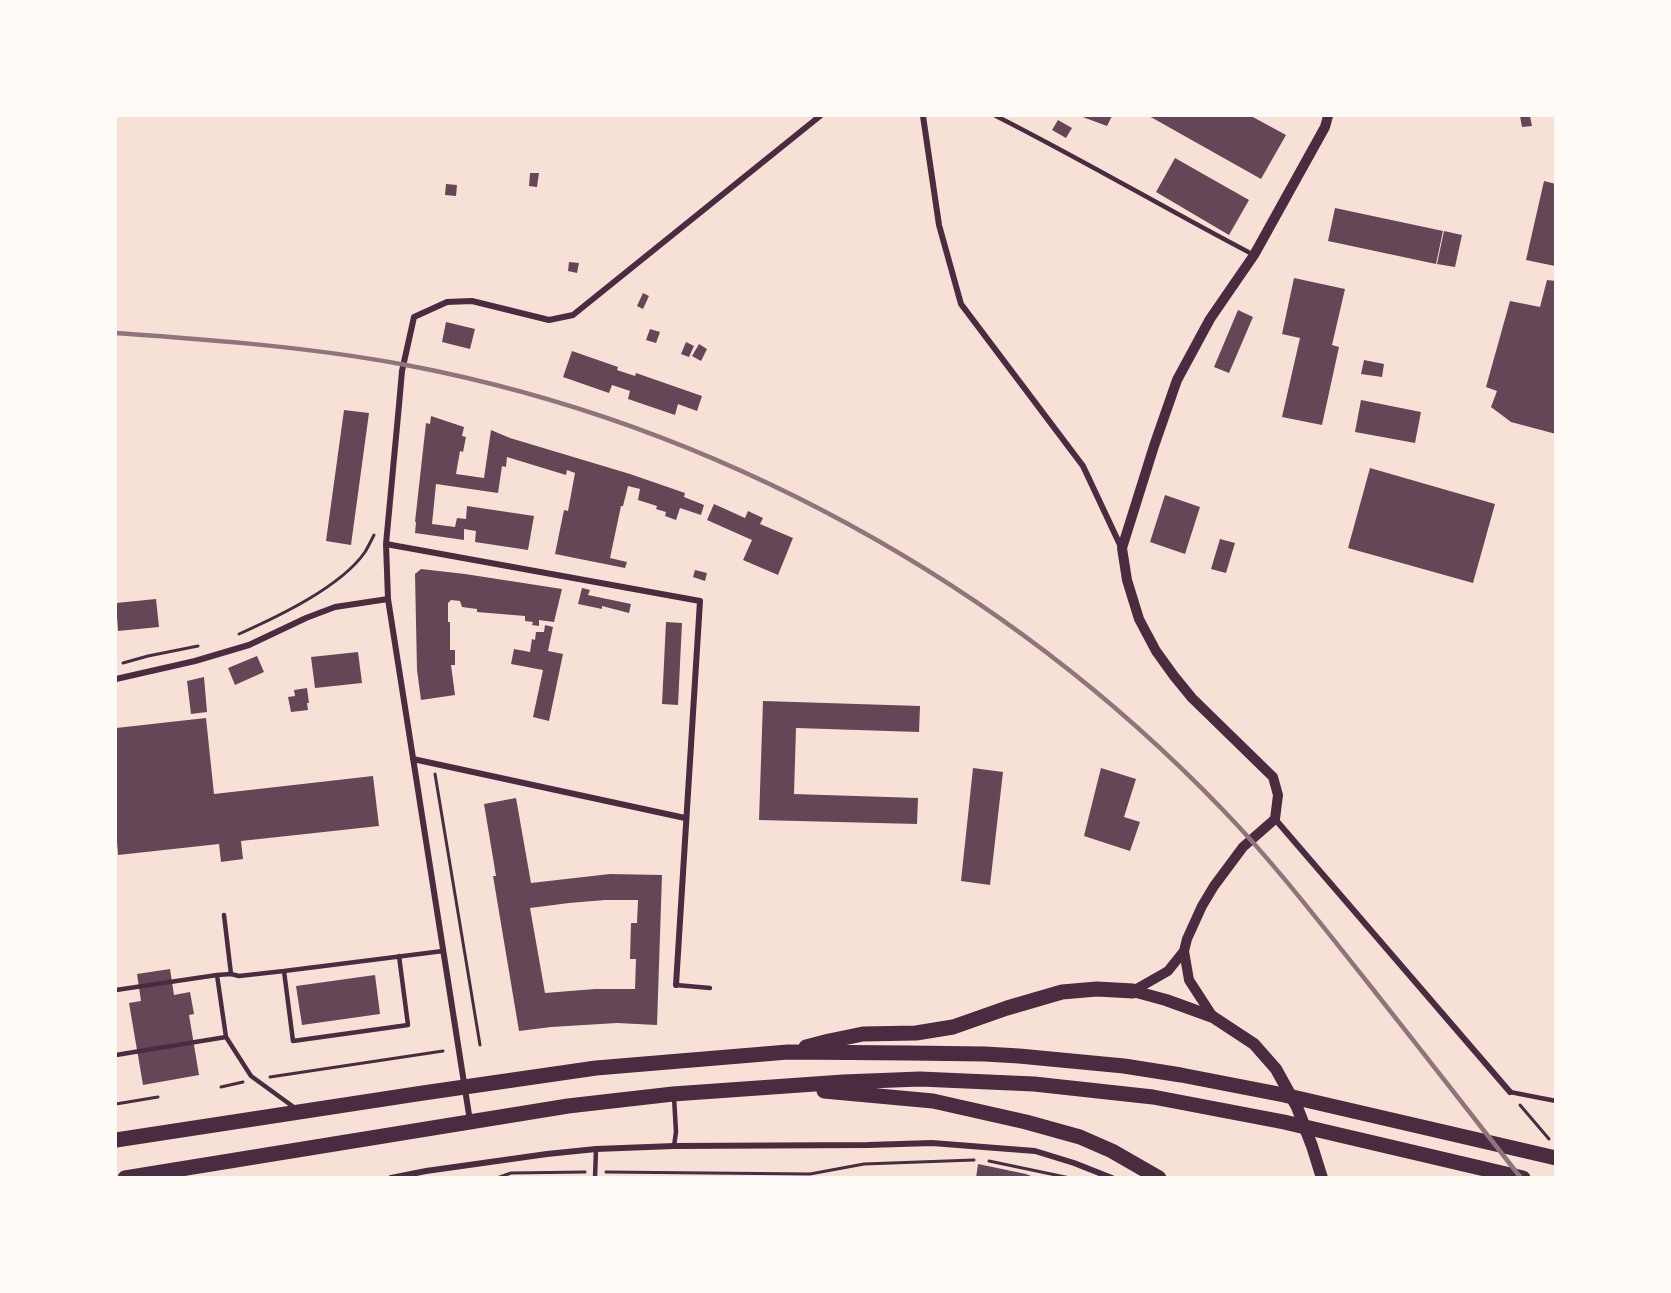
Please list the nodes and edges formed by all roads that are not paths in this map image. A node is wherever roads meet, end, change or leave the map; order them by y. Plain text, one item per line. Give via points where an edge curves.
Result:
1 (820, 116) edge
2 (922, 116) edge
3 (996, 116) edge
4 (1328, 116) edge
5 (1254, 255) junction
6 (386, 544) junction
7 (1122, 548) junction
8 (388, 599) junction
9 (116, 679) edge
10 (413, 759) junction
11 (685, 818) junction
12 (1275, 819) junction
13 (224, 915) dead end
14 (443, 951) junction
15 (1184, 951) junction
16 (399, 956) junction
17 (284, 971) junction
18 (231, 974) junction
19 (217, 975) junction
20 (676, 985) joint
21 (710, 988) dead end
22 (116, 990) edge
23 (1133, 990) junction
24 (1213, 1017) junction
25 (226, 1038) junction
26 (788, 1052) junction
27 (116, 1055) edge
28 (464, 1087) junction
29 (782, 1087) junction
30 (1510, 1092) joint
31 (674, 1094) junction
32 (1556, 1101) edge
33 (300, 1111) junction
34 (470, 1121) junction
35 (116, 1140) edge
36 (674, 1146) junction
37 (596, 1149) junction
38 (1556, 1158) edge
39 (593, 1175) edge
40 (125, 1178) edge
41 (391, 1178) edge
42 (1112, 1178) edge
43 (1159, 1178) edge
44 (1322, 1178) edge
45 (1523, 1178) edge

1 - 6 street via 573,315 549,320 472,301 447,302 414,317 404,365
2 - 7 street via 939,225 961,304 1083,466
3 - 5 lane
4 - 5 street
5 - 7 street via 1210,319 1177,380
6 - 8 street
6 - 11 street via 700,601
7 - 12 street via 1139,619 1156,651 1192,698 1273,777 1278,795
8 - 9 street via 334,607 249,645
8 - 10 street
10 - 11 street
10 - 14 street
11 - 20 street
12 - 15 street via 1243,847 1214,886
12 - 30 street
13 - 18 lane
14 - 16 lane
14 - 28 street
15 - 23 street via 1168,971
15 - 24 street via 1189,980
16 - 17 lane
16 - 17 lane via 408,1025 293,1041
17 - 18 lane
18 - 19 lane
19 - 22 lane
19 - 25 lane
20 - 21 lane
23 - 24 main road
23 - 26 main road via 1062,992 953,1027 916,1033 863,1034
24 - 44 main road via 1254,1044 1276,1069 1297,1107
25 - 27 lane
25 - 33 lane via 251,1076
26 - 28 main road via 596,1068
26 - 38 main road via 985,1054 1181,1074
28 - 33 main road
28 - 34 street
29 - 31 main road
29 - 43 main road via 933,1101 1026,1122 1080,1137
29 - 45 main road via 920,1079 1118,1092 1284,1122
30 - 32 lane
31 - 34 main road
31 - 36 lane
33 - 35 main road
34 - 40 main road
36 - 37 street
36 - 42 street via 932,1143 1035,1151
37 - 39 lane
37 - 41 street

